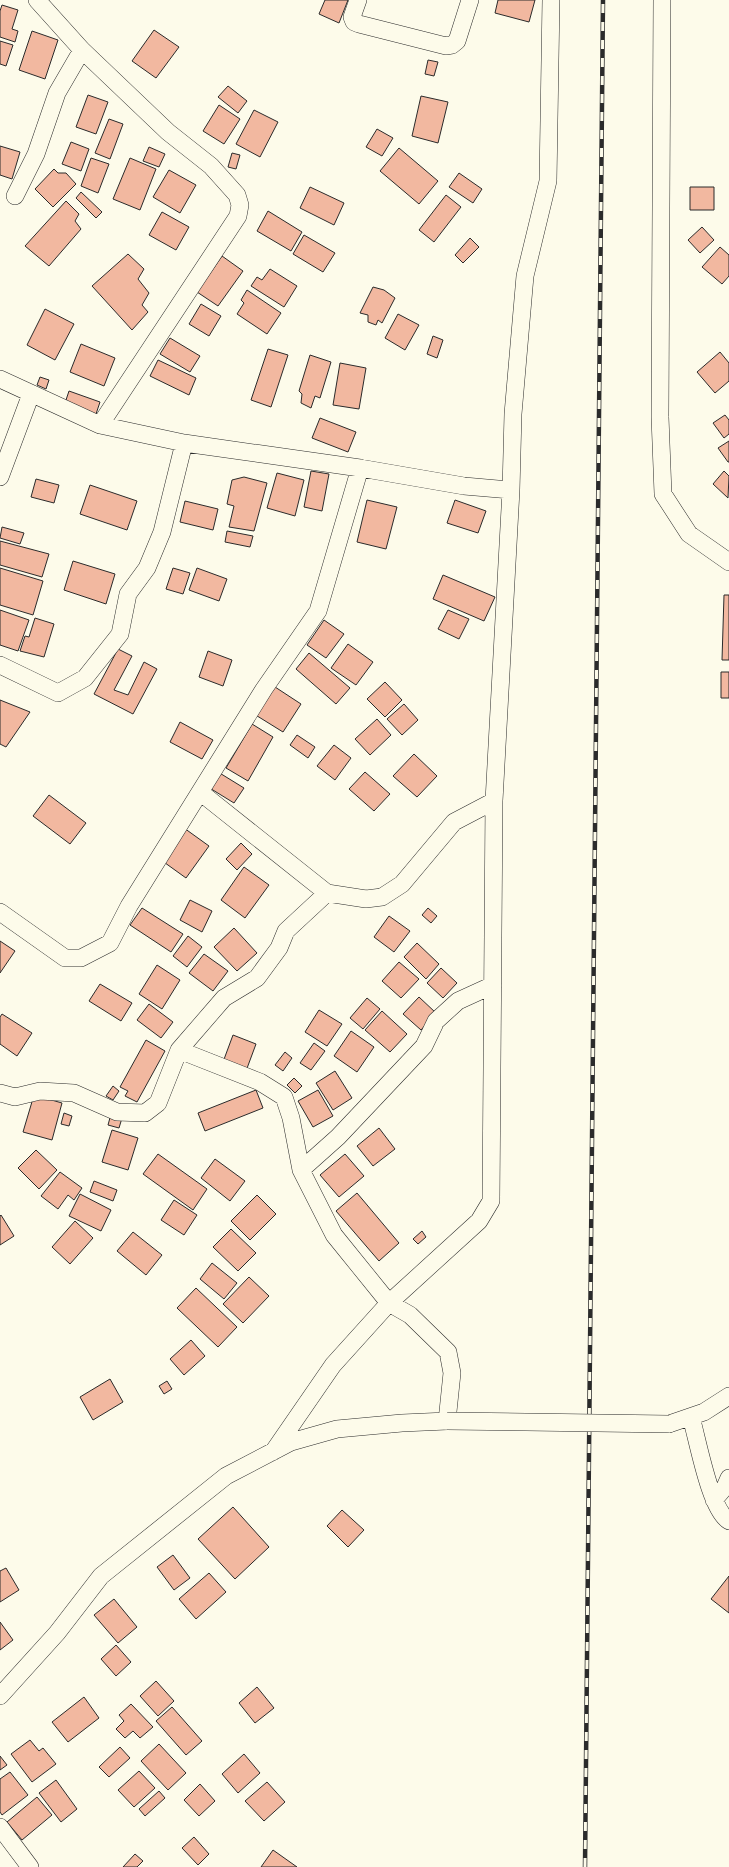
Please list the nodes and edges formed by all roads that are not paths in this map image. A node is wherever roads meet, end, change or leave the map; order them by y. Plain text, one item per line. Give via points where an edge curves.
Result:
1 (37, 0) edge
2 (358, 0) edge
3 (470, 0) edge
4 (551, 0) edge
5 (662, 0) edge
6 (82, 50) junction
7 (15, 196) dead end
8 (0, 379) edge
9 (31, 394) junction
10 (100, 425) junction
11 (184, 443) junction
12 (360, 468) junction
13 (0, 478) edge
14 (511, 490) junction
15 (729, 562) edge
16 (0, 665) edge
17 (200, 792) junction
18 (494, 801) junction
19 (326, 893) junction
20 (0, 912) edge
21 (493, 985) junction
22 (179, 1050) junction
23 (0, 1093) edge
24 (301, 1170) junction
25 (389, 1303) junction
26 (729, 1396) edge
27 (691, 1417) junction
28 (447, 1421) junction
29 (273, 1452) junction
30 (729, 1478) edge
31 (714, 1500) junction
32 (729, 1521) edge
33 (0, 1696) edge
34 (0, 1827) edge
35 (30, 1867) edge

1 - 6 street
2 - 3 street via 352,17 354,22 446,46 457,41
4 - 14 street via 548,181 525,276 513,414
5 - 15 street via 660,417 663,494 689,534
6 - 7 street via 57,93 36,154
6 - 10 street via 168,132 211,166 237,195 240,205 238,216
8 - 9 street
9 - 10 street
9 - 13 street
10 - 11 street
11 - 12 street
11 - 16 street via 162,532 147,568 128,594 120,634 85,678 58,693
12 - 14 street via 464,486
12 - 17 street via 318,611 264,689
14 - 18 street
17 - 19 street
17 - 20 street via 129,906 110,943 81,958 65,958
18 - 19 street via 454,822 402,884 382,897 366,899
18 - 21 street
19 - 22 street via 286,931 279,948 257,978 224,998
21 - 24 street via 458,1001 436,1020 424,1046 338,1137
21 - 25 street via 491,1201 479,1221
22 - 23 street via 158,1103 145,1113 117,1112 74,1093 40,1091 15,1097
22 - 24 street via 260,1082 284,1097 291,1118
24 - 25 street via 334,1235
25 - 28 street via 410,1315 448,1352 452,1373
25 - 29 street via 332,1365
26 - 27 street
27 - 28 street, bridge via 669,1424
27 - 31 street
28 - 29 street via 402,1422 337,1429 291,1442
29 - 33 street via 226,1476 101,1576 57,1633
30 - 31 street
31 - 32 street via 723,1517
34 - 35 street

